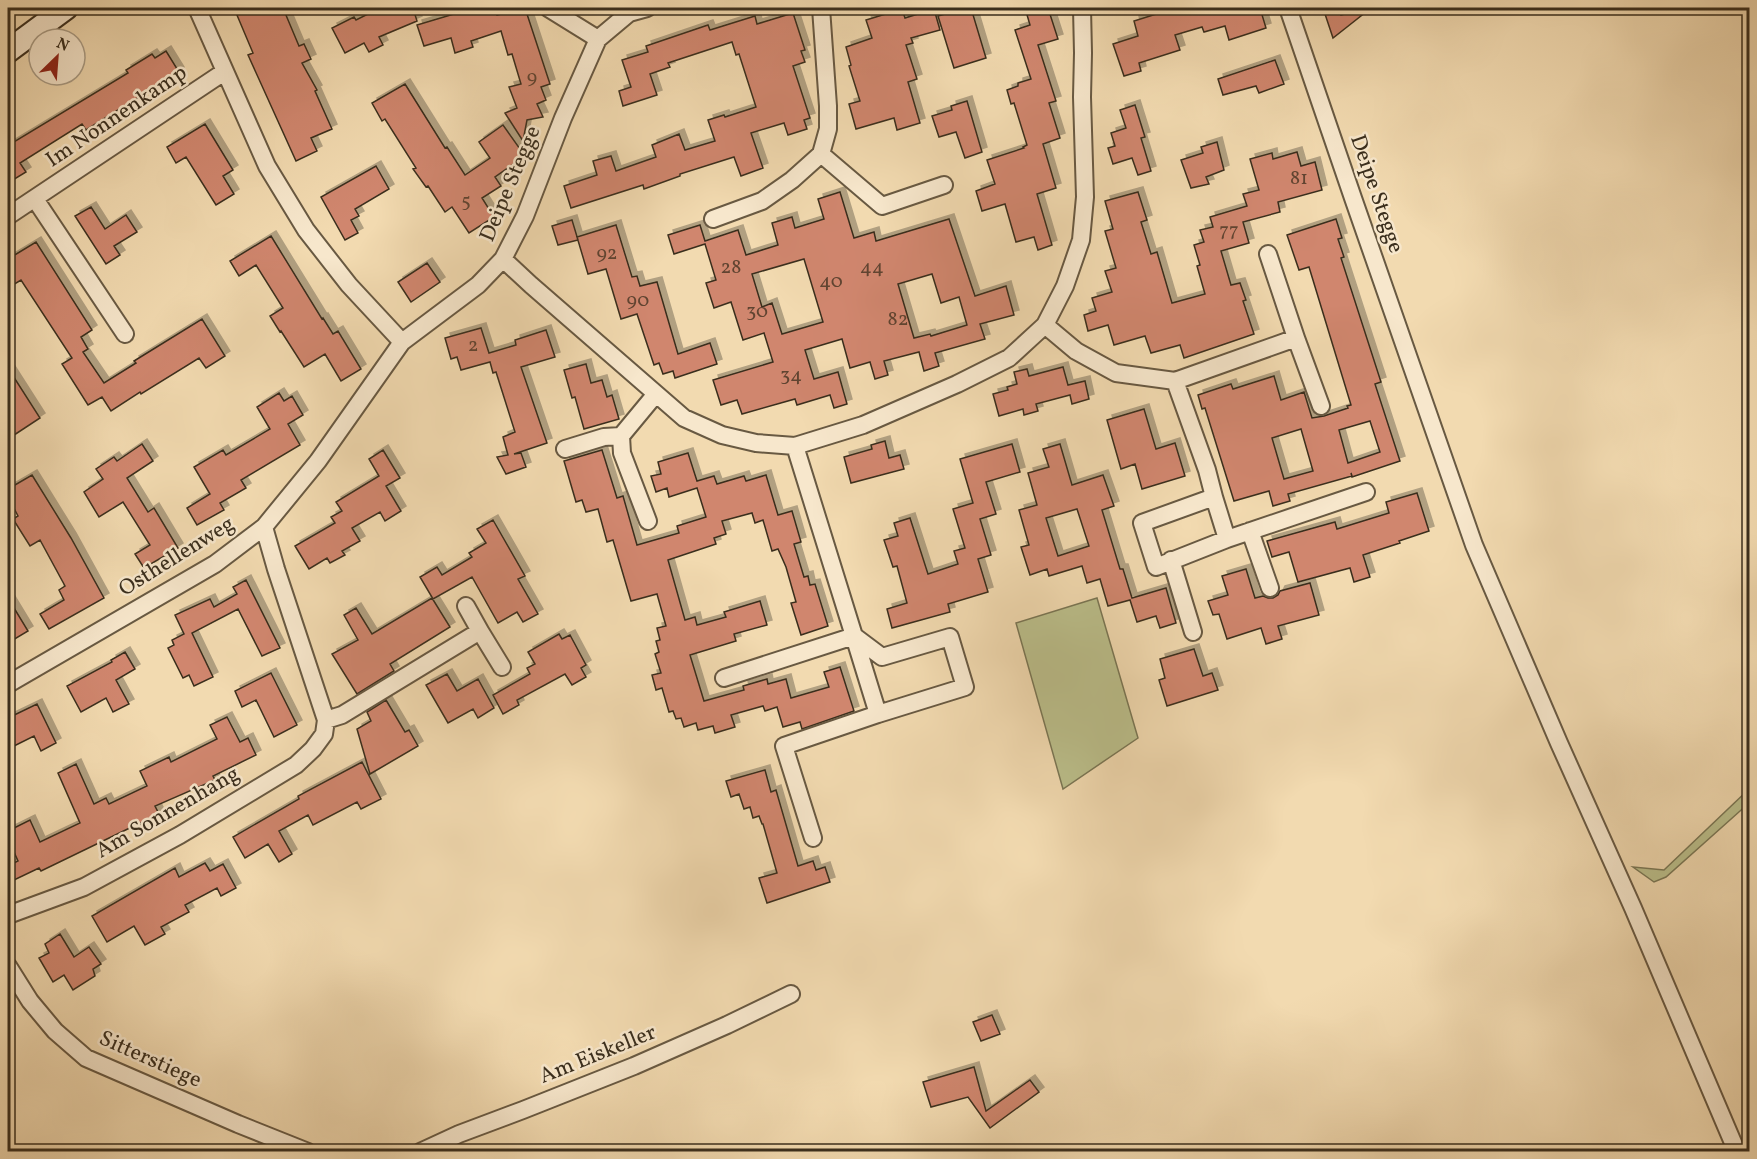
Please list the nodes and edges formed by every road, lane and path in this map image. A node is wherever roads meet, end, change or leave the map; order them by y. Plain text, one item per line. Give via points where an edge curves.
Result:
1 (66, 8) edge
2 (197, 8) edge
3 (548, 8) edge
4 (647, 8) edge
5 (820, 8) edge
6 (1082, 8) edge
7 (1288, 8) edge
8 (598, 39) junction
9 (8, 51) edge
10 (224, 72) junction
11 (821, 154) junction
12 (944, 185) dead end
13 (35, 199) junction
14 (8, 216) edge
15 (713, 219) dead end
16 (1268, 254) dead end
17 (503, 259) junction
18 (1045, 325) junction
19 (124, 334) dead end
20 (1296, 338) junction
21 (402, 342) junction
22 (1175, 381) junction
23 (655, 394) junction
24 (1321, 406) dead end
25 (621, 436) junction
26 (795, 446) junction
27 (565, 449) dead end
28 (1366, 492) dead end
29 (1214, 497) junction
30 (648, 521) dead end
31 (264, 527) junction
32 (1250, 531) junction
33 (1227, 539) junction
34 (1171, 560) junction
35 (1270, 588) dead end
36 (466, 606) dead end
37 (480, 631) junction
38 (1193, 632) dead end
39 (854, 636) junction
40 (502, 667) dead end
41 (724, 678) dead end
42 (8, 684) edge
43 (878, 714) junction
44 (326, 720) junction
45 (813, 838) dead end
46 (8, 915) edge
47 (8, 966) edge
48 (792, 994) dead end
49 (308, 1152) edge
50 (420, 1152) edge
51 (1737, 1152) edge

1 - 9 main road
2 - 10 street, Im Nonnenkamp
3 - 8 street
4 - 8 street, Deipe Stegge via 629,13
5 - 11 street via 828,106 828,129
6 - 18 street, Deipe Stegge via 1085,197 1081,240 1065,286
7 - 51 street, Deipe Stegge via 1474,545
8 - 17 street, Deipe Stegge via 525,216
10 - 13 street, Im Nonnenkamp
10 - 21 street, Im Nonnenkamp via 267,166 306,230 349,285
11 - 12 street via 882,206
11 - 15 street via 762,201
13 - 14 street, Im Nonnenkamp
13 - 19 street, Im Nonnenkamp
16 - 20 street
17 - 21 street via 478,285
17 - 23 street, Deipe Stegge
18 - 22 street via 1076,351 1116,373
18 - 26 street, Deipe Stegge via 1009,358 957,384 863,425
20 - 22 street
20 - 24 street
21 - 31 street, Osthellenweg via 318,461
22 - 29 street
23 - 25 street
23 - 26 street, Deipe Stegge via 684,418 722,435
25 - 27 street
25 - 30 street via 622,453
26 - 39 street
28 - 32 street
29 - 33 street
29 - 34 street via 1142,523 1155,567
31 - 42 street, Osthellenweg via 215,564
31 - 44 street
32 - 33 street
32 - 35 street
33 - 34 street
34 - 38 street
36 - 37 street
37 - 40 street
37 - 44 street via 342,715
39 - 41 street
39 - 43 street
39 - 43 street via 882,657 950,637 965,687
43 - 45 street via 784,746
44 - 46 street, Am Sonnenhang via 324,734 296,765 84,887
47 - 49 street, Sitterstiege via 54,1031 86,1058
48 - 50 street, Am Eiskeller via 634,1066

